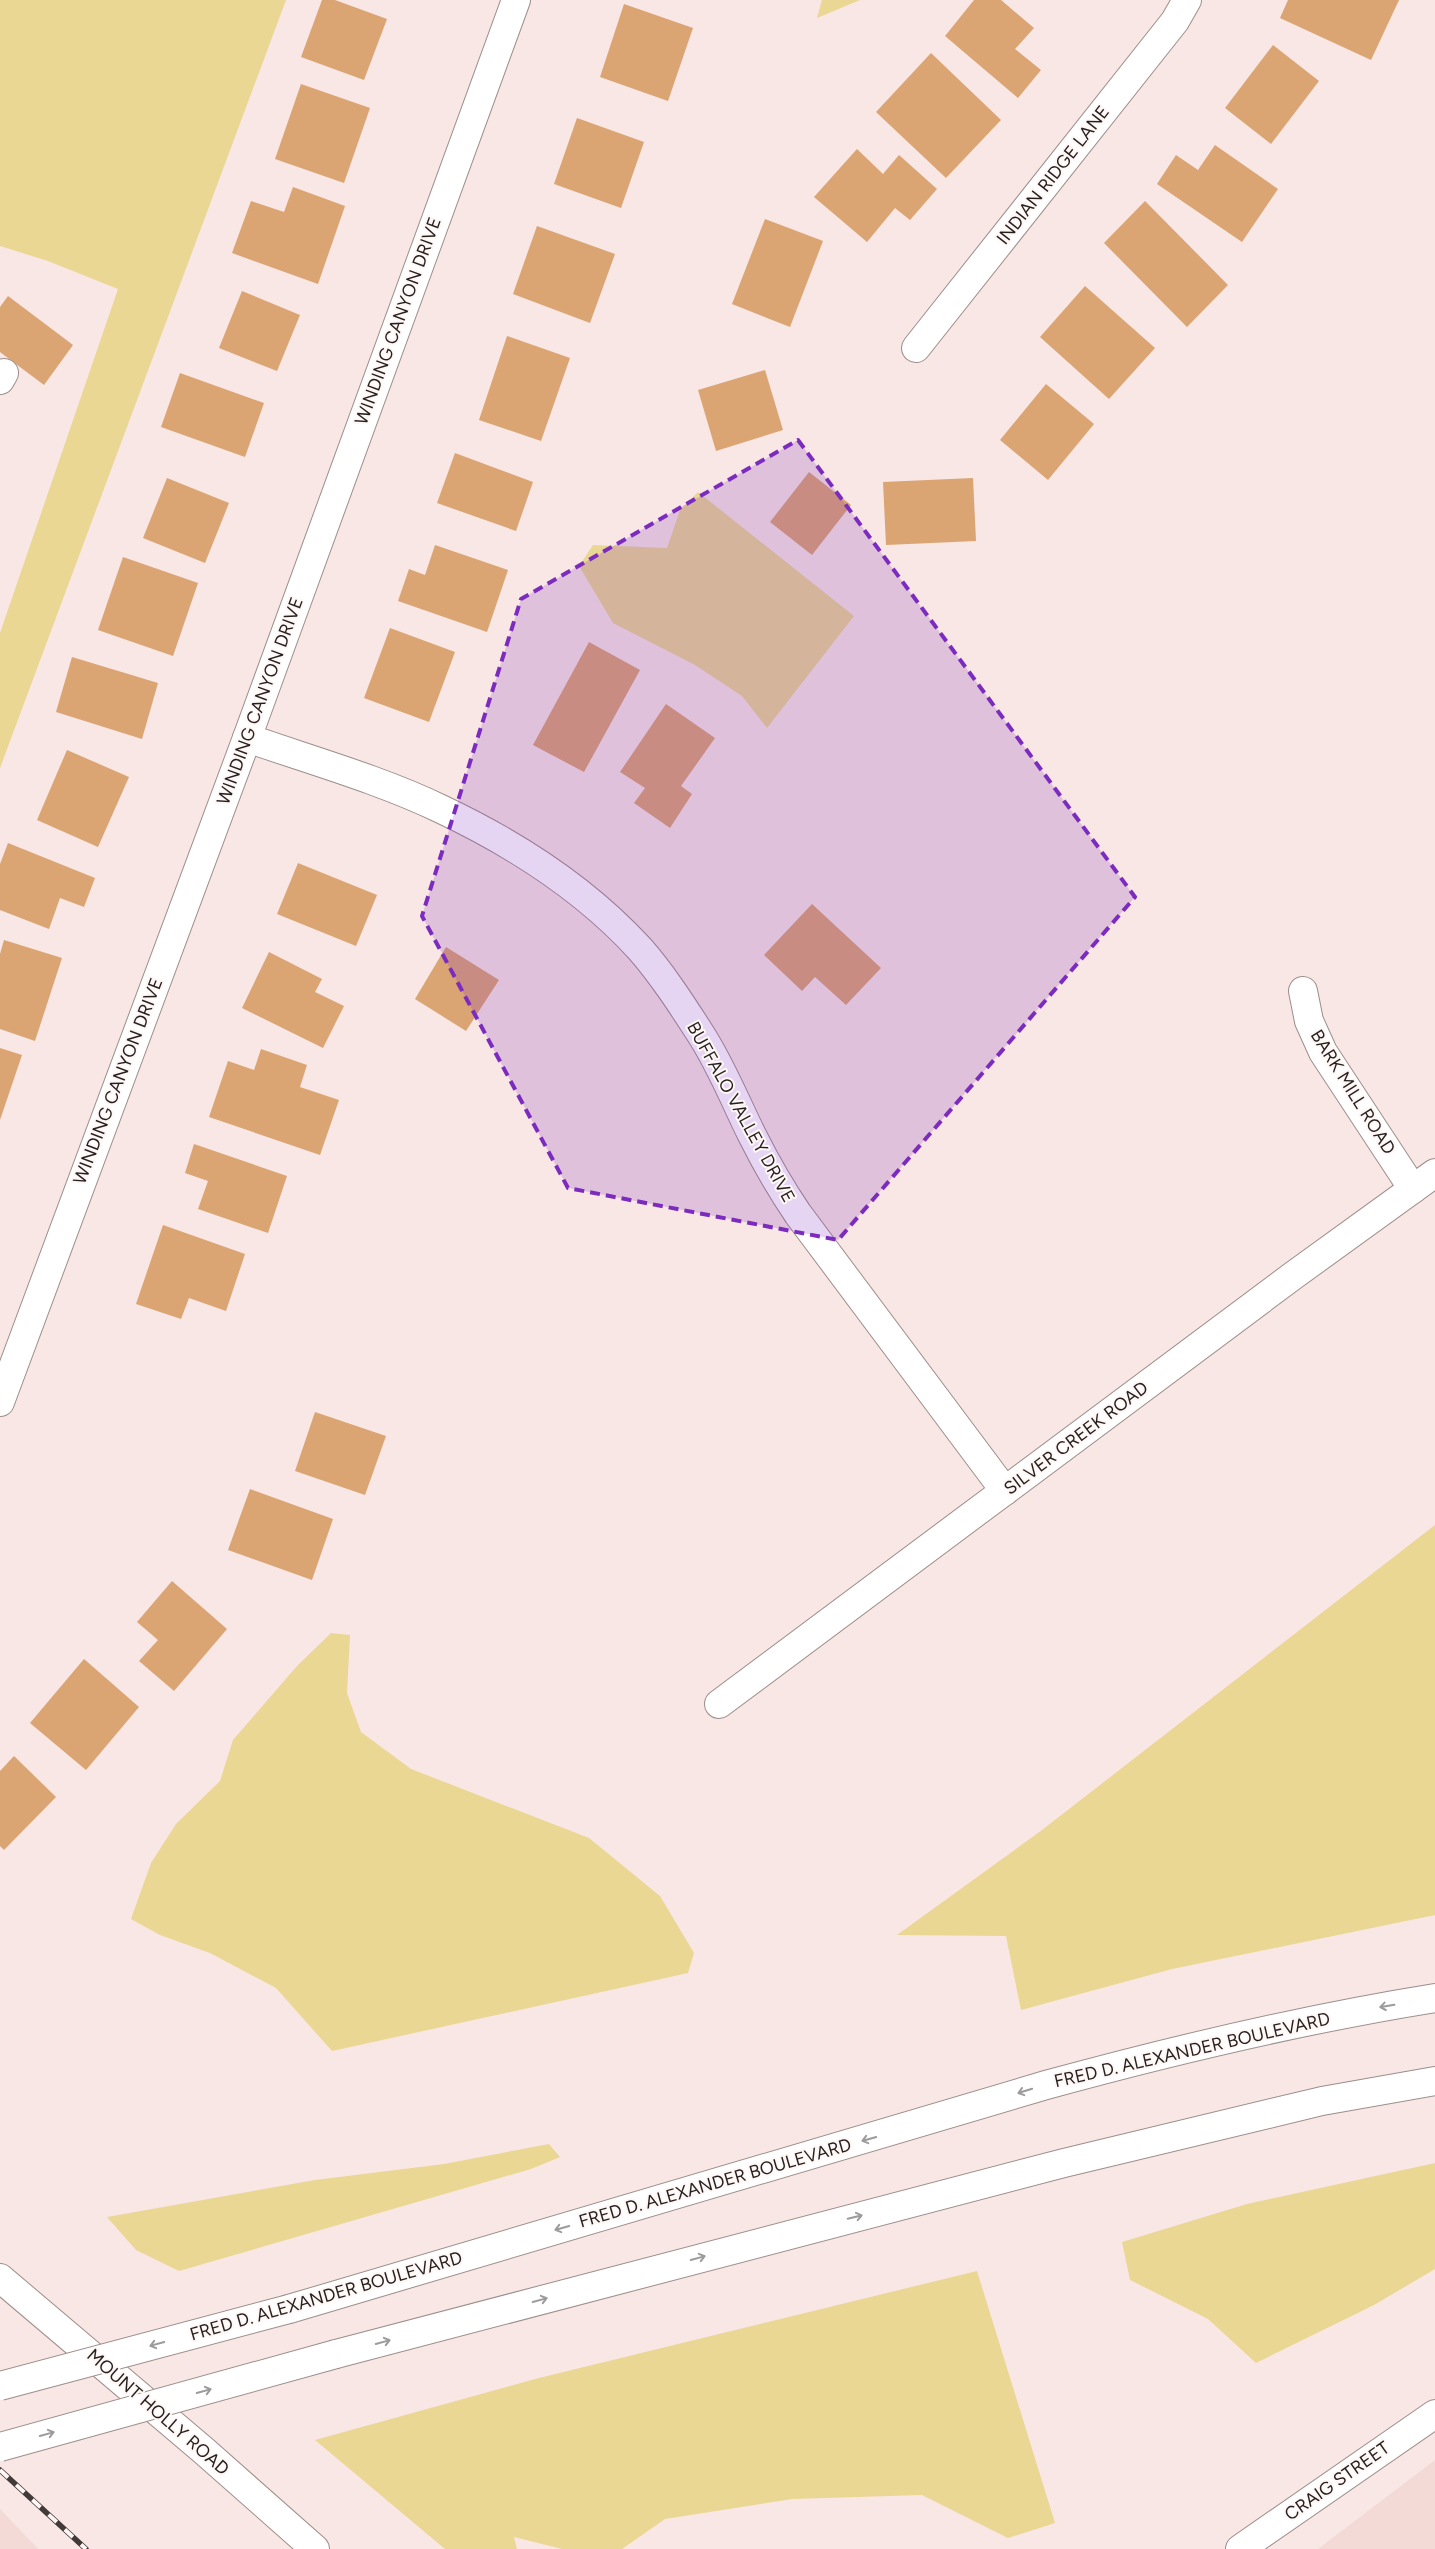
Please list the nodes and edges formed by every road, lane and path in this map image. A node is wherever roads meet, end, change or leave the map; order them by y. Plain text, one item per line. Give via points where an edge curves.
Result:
1 (516, 0) edge
2 (1187, 0) edge
3 (916, 348) dead end
4 (247, 738) junction
5 (1302, 991) dead end
6 (1424, 1181) edge
7 (0, 1402) edge
8 (1005, 1491) junction
9 (718, 1704) dead end
10 (1435, 1998) edge
11 (1435, 2081) edge
12 (0, 2278) edge
13 (0, 2386) edge
14 (1435, 2414) edge
15 (0, 2447) edge
16 (315, 2549) edge
17 (1240, 2549) edge

1 - 4 street, WINDING CANYON DRIVE
2 - 3 street, INDIAN RIDGE LANE via 1175,21
4 - 7 street, WINDING CANYON DRIVE
4 - 8 street, BUFFALO VALLEY DRIVE via 441,808 526,856 619,928 641,951 701,1034 776,1180 798,1214
5 - 6 street, BARK MILL ROAD via 1309,1021 1323,1052
6 - 8 street, SILVER CREEK ROAD
8 - 9 street, SILVER CREEK ROAD
10 -> 13 street, FRED D. ALEXANDER BOULEVARD, bridge via 1364,2009 1169,2052 1046,2085 289,2309
15 -> 11 street, bridge via 336,2354 1064,2163 1322,2101
12 - 16 street, MOUNT HOLLY ROAD
14 - 17 street, CRAIG STREET

